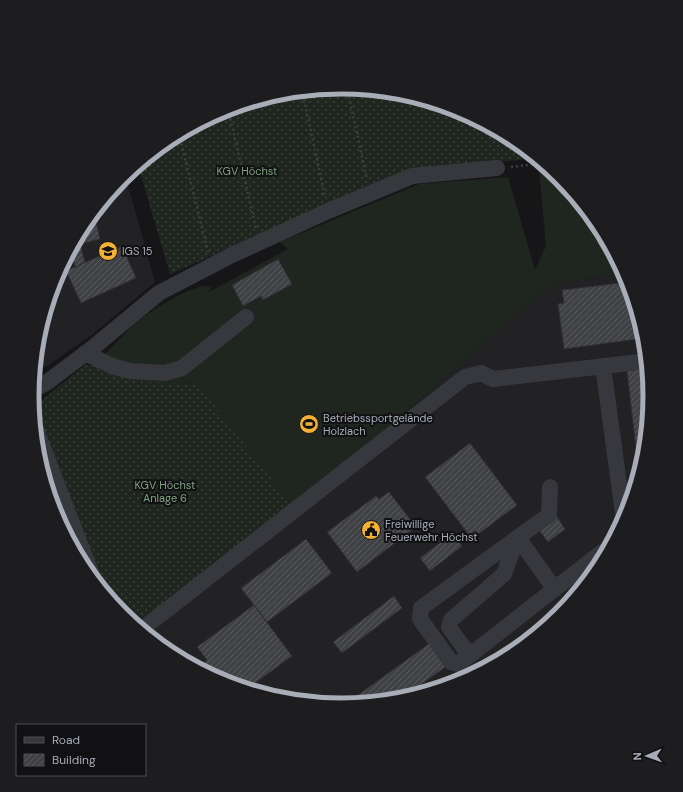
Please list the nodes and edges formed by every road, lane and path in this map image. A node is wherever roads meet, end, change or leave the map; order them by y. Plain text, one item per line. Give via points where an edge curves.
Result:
1 (349, 94) edge
2 (303, 96) edge
3 (230, 116) edge
4 (180, 140) edge
5 (535, 164) edge
6 (497, 168) joint
7 (370, 193) junction
8 (328, 211) junction
9 (259, 242) junction
10 (211, 266) junction
11 (246, 317) dead end
12 (86, 353) junction
13 (641, 362) edge
14 (603, 366) junction
15 (39, 387) edge
16 (44, 452) edge
17 (550, 486) dead end
18 (622, 508) edge
19 (519, 537) junction
20 (84, 553) edge
21 (598, 555) edge
22 (560, 585) junction
23 (146, 626) edge
24 (474, 652) junction

1 - 7 path
2 - 8 path
3 - 9 path
4 - 10 path
5 - 6 path
6 - 7 street via 412,176
7 - 8 street
8 - 9 street
9 - 10 street
10 - 12 street via 159,294 95,339
11 - 12 street via 182,368 165,373 130,372
12 - 15 street
13 - 14 street
14 - 18 street
14 - 23 street via 493,379 481,372 465,377
16 - 20 street
17 - 19 street via 549,515
19 - 22 street via 551,584
19 - 24 street via 504,574 451,620 449,627 466,651
19 - 24 street via 421,608 420,619 451,662 458,664
21 - 22 street
22 - 24 street

